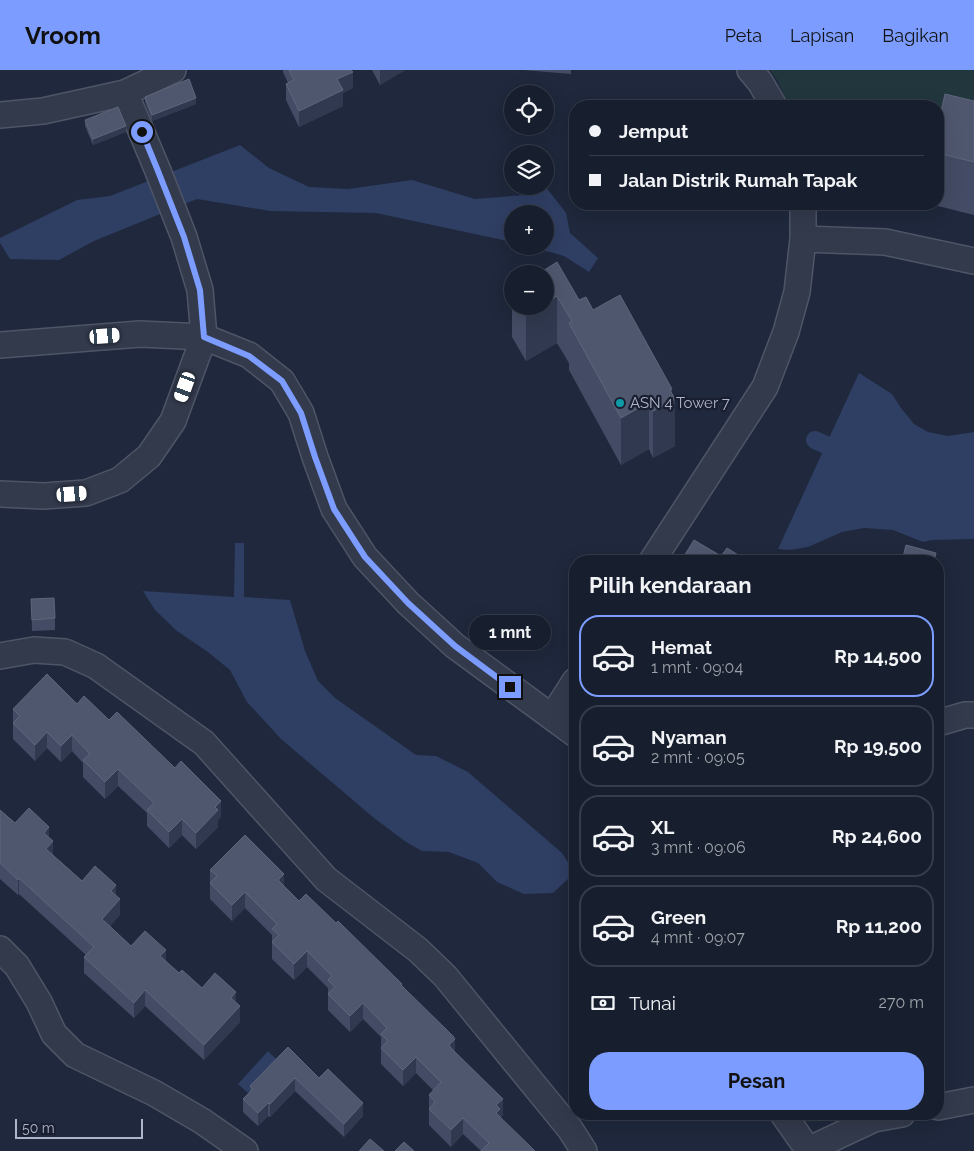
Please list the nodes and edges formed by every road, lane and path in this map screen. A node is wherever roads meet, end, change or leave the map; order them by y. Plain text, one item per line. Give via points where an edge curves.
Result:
1 (173, 70) edge
2 (750, 70) edge
3 (125, 93) junction
4 (770, 100) edge
5 (0, 115) edge
6 (803, 210) edge
7 (803, 239) junction
8 (974, 261) edge
9 (204, 337) junction
10 (0, 345) edge
11 (0, 494) edge
12 (656, 555) edge
13 (0, 656) edge
14 (569, 690) edge
15 (974, 715) edge
16 (552, 717) junction
17 (944, 722) edge
18 (569, 730) edge
19 (0, 949) edge
20 (974, 1100) edge
21 (944, 1106) edge
22 (788, 1120) edge
23 (872, 1120) edge
24 (244, 1151) edge
25 (584, 1151) edge
26 (808, 1151) edge

1 - 3 street
2 - 4 street
3 - 5 street via 43,111
3 - 9 street via 184,237 200,290
6 - 7 street
7 - 8 street via 885,242
7 - 12 street via 797,292 765,387
9 - 10 street via 140,334
9 - 11 street via 172,421 149,456 120,480 86,494
9 - 16 street via 249,356 282,381 301,413 334,509 365,557 455,646
13 - 25 street via 34,650 66,652 96,666 204,743 326,879 418,950 445,976 570,1129
14 - 16 street
15 - 17 street
16 - 18 street
19 - 24 street via 17,966 54,1034 75,1056 170,1102 202,1120
20 - 21 street
22 - 26 street
23 - 26 street

